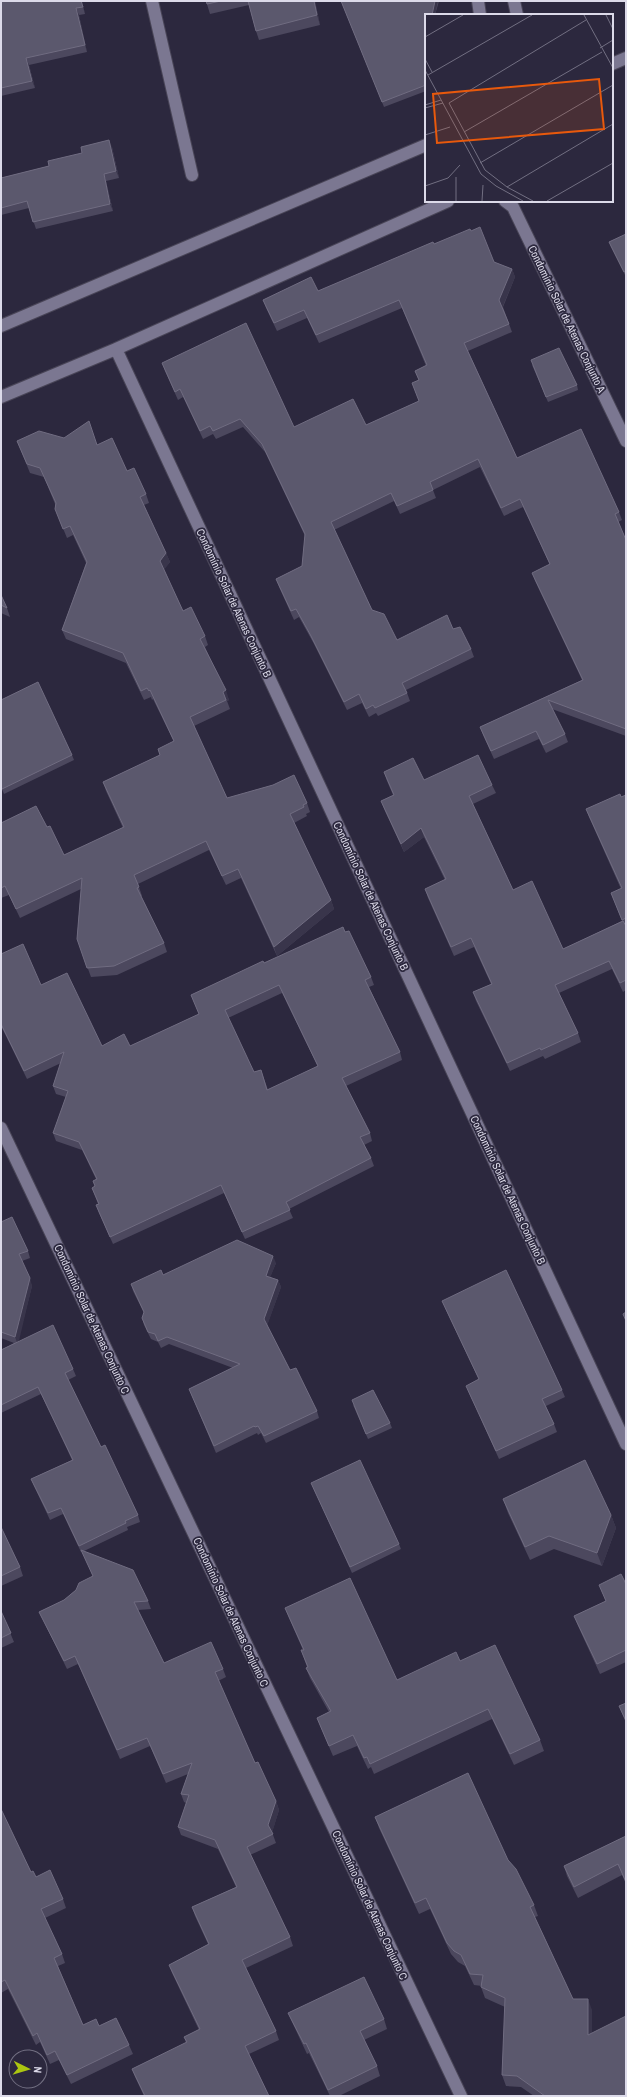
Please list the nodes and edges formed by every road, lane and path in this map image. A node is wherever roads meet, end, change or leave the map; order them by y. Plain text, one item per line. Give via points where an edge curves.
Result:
1 (152, 1) edge
2 (478, 1) edge
3 (514, 1) edge
4 (480, 14) edge
5 (517, 14) edge
6 (626, 58) edge
7 (613, 64) edge
8 (425, 145) edge
9 (192, 175) dead end
10 (446, 202) edge
11 (506, 202) edge
12 (1, 326) edge
13 (116, 349) junction
14 (1, 397) edge
15 (626, 441) edge
16 (1, 1128) edge
17 (626, 1444) edge
18 (460, 2096) edge

1 - 9 street
2 - 4 street
3 - 5 street
6 - 7 street
8 - 12 street
10 - 13 street
11 - 15 street, Condomínio Solar de Atenas Conjunto A via 513,207
13 - 14 street
13 - 17 street, Condomínio Solar de Atenas Conjunto B
16 - 18 street, Condomínio Solar de Atenas Conjunto C

